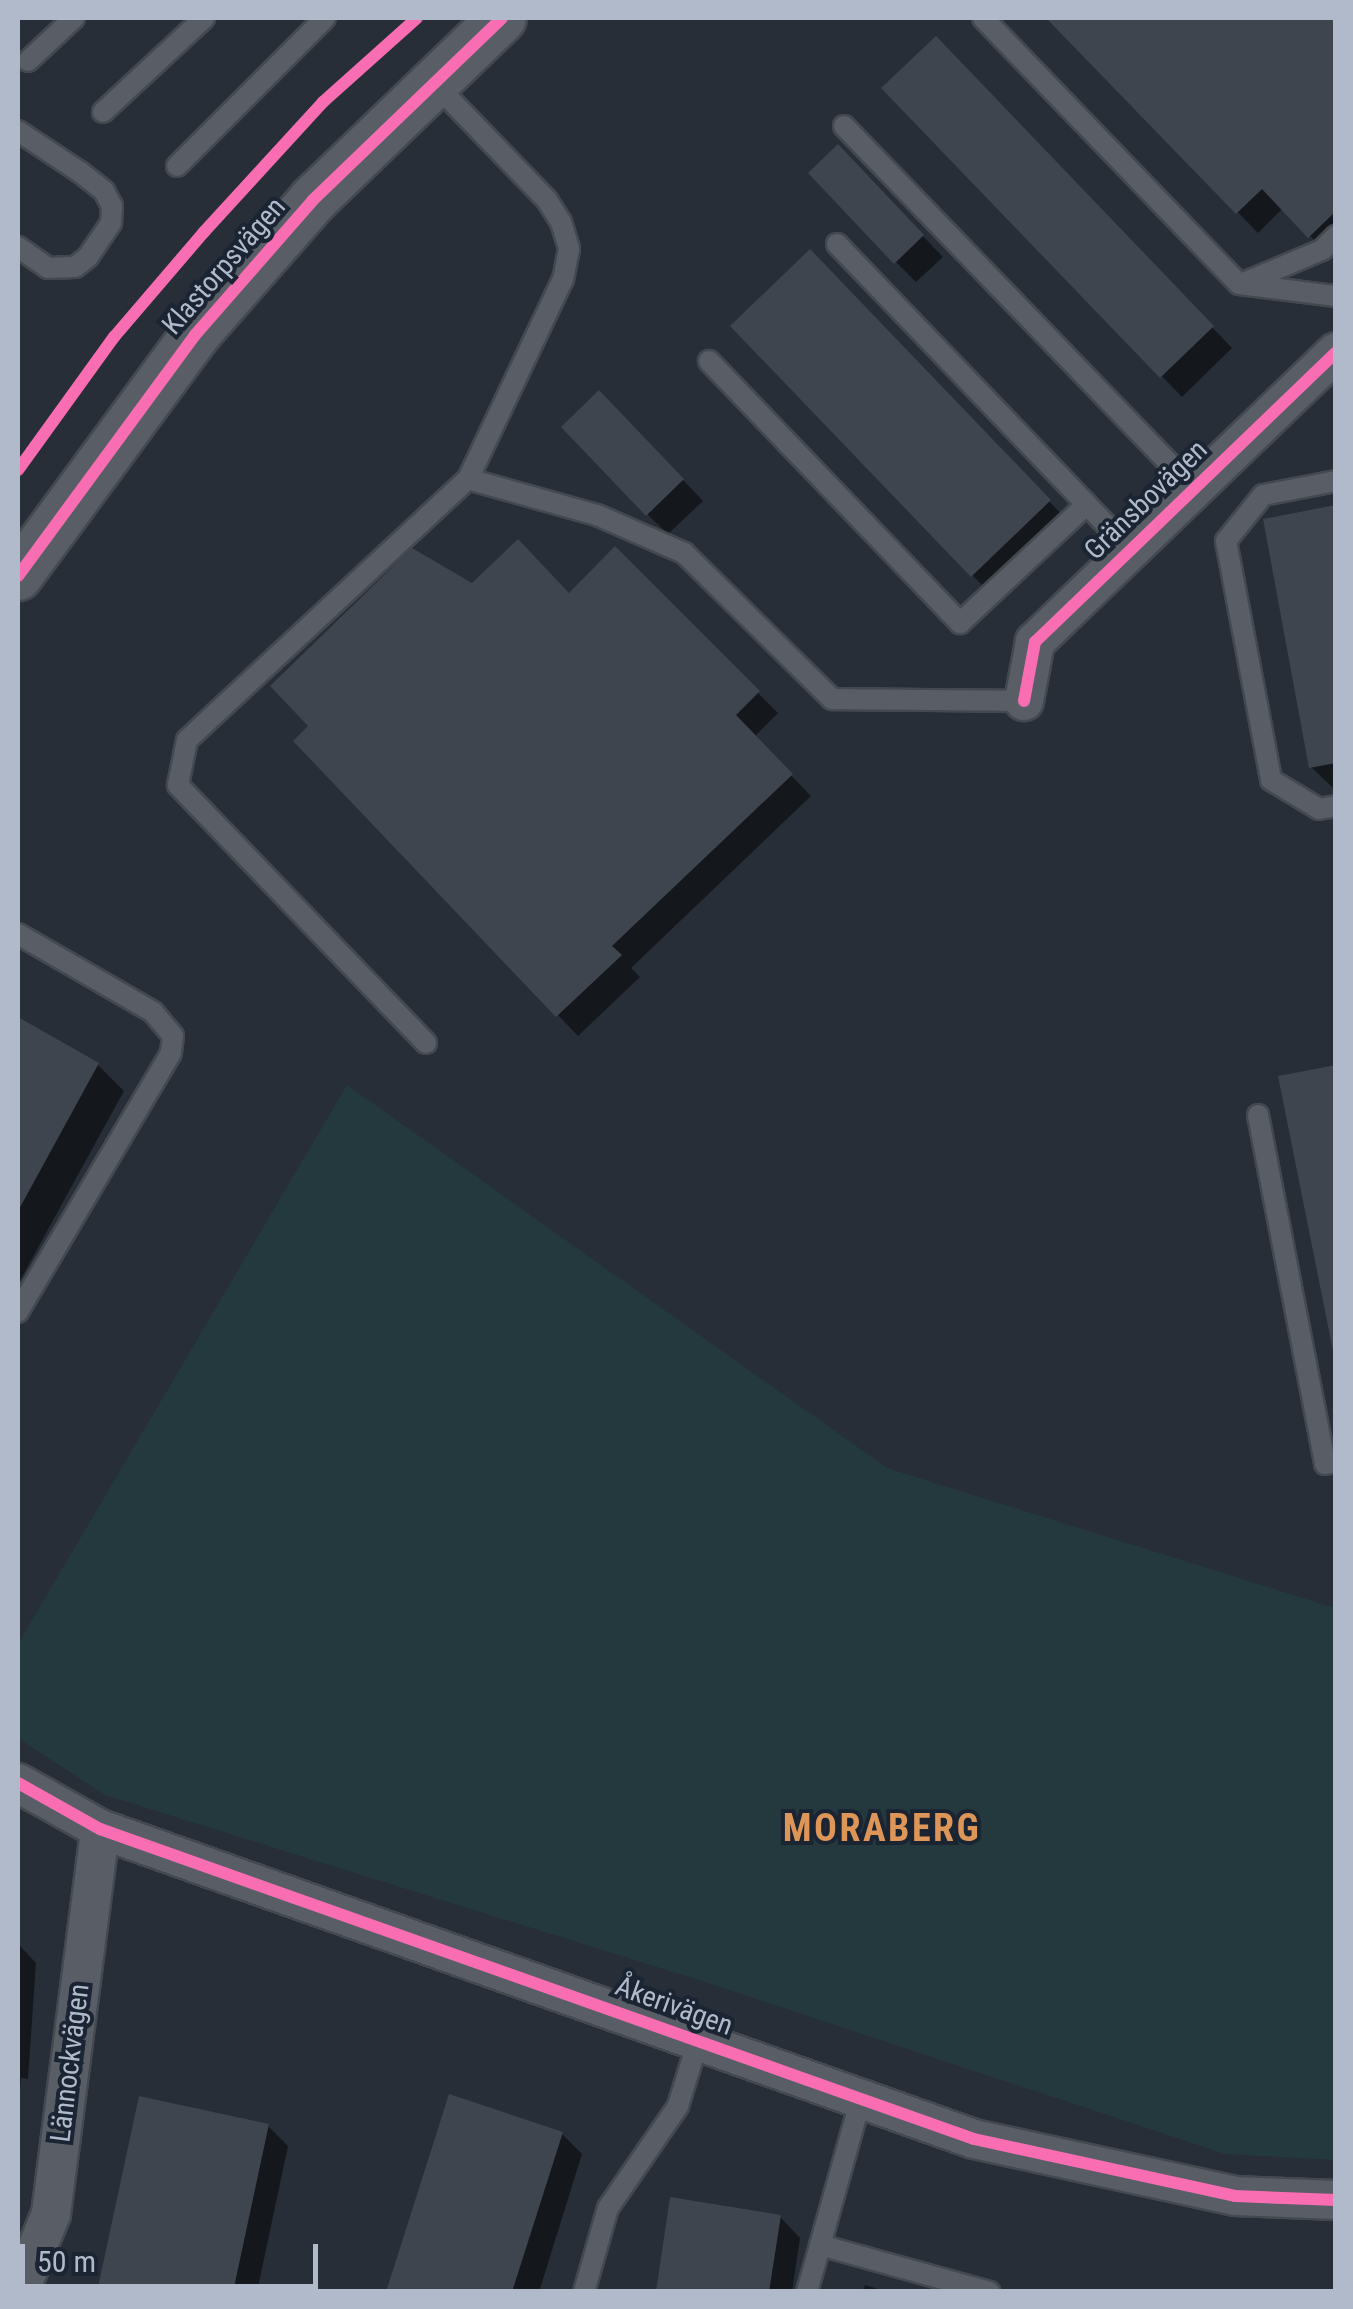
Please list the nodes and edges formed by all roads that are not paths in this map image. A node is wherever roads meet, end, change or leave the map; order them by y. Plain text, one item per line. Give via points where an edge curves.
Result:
1 (74, 18) edge
2 (204, 18) edge
3 (325, 18) edge
4 (502, 18) edge
5 (983, 18) edge
6 (28, 61) dead end
7 (434, 83) junction
8 (102, 112) dead end
9 (844, 126) dead end
10 (18, 131) edge
11 (177, 166) dead end
12 (1336, 236) edge
13 (836, 244) dead end
14 (18, 247) edge
15 (1239, 284) junction
16 (1336, 296) edge
17 (1336, 352) edge
18 (708, 361) dead end
19 (468, 479) junction
20 (1336, 481) edge
21 (1194, 489) junction
22 (1086, 505) junction
23 (1130, 550) junction
24 (18, 576) edge
25 (1024, 701) joint
26 (1336, 806) edge
27 (18, 934) edge
28 (426, 1042) dead end
29 (1258, 1115) dead end
30 (18, 1312) edge
31 (1336, 1462) edge
32 (18, 1784) edge
33 (100, 1828) junction
34 (698, 2041) junction
35 (861, 2099) junction
36 (1336, 2200) edge
37 (820, 2246) junction
38 (19, 2292) edge
39 (584, 2292) edge
40 (807, 2292) edge
41 (990, 2292) edge

1 - 6 lane
2 - 8 lane
3 - 11 lane
4 - 7 street, Klastorpsvägen
5 - 15 lane
7 - 19 lane via 547,200 569,249 562,279
7 - 24 street, Klastorpsvägen via 314,200 196,335
9 - 21 lane
10 - 14 lane via 92,182 112,206 111,224 75,267 48,268
12 - 15 lane via 1322,250
13 - 22 lane
15 - 16 lane
17 - 21 street, Gränsbovägen
18 - 22 lane via 960,623
19 - 25 lane via 597,516 684,553 832,698
19 - 28 lane via 186,740 178,785
20 - 26 lane via 1262,495 1226,542 1271,780 1320,809
21 - 23 street, Gränsbovägen
22 - 23 lane
23 - 25 street, Gränsbovägen via 1035,642
27 - 30 lane via 152,1012 173,1036 171,1053
29 - 31 lane via 1325,1464
32 - 33 street, Åkerivägen
33 - 34 street, Åkerivägen
33 - 38 street, Lännockvägen via 50,2214
34 - 35 street, Åkerivägen
34 - 39 lane via 678,2106 608,2208
35 - 36 street, Åkerivägen via 974,2139 1236,2196
35 - 37 lane
37 - 40 lane
37 - 41 lane

